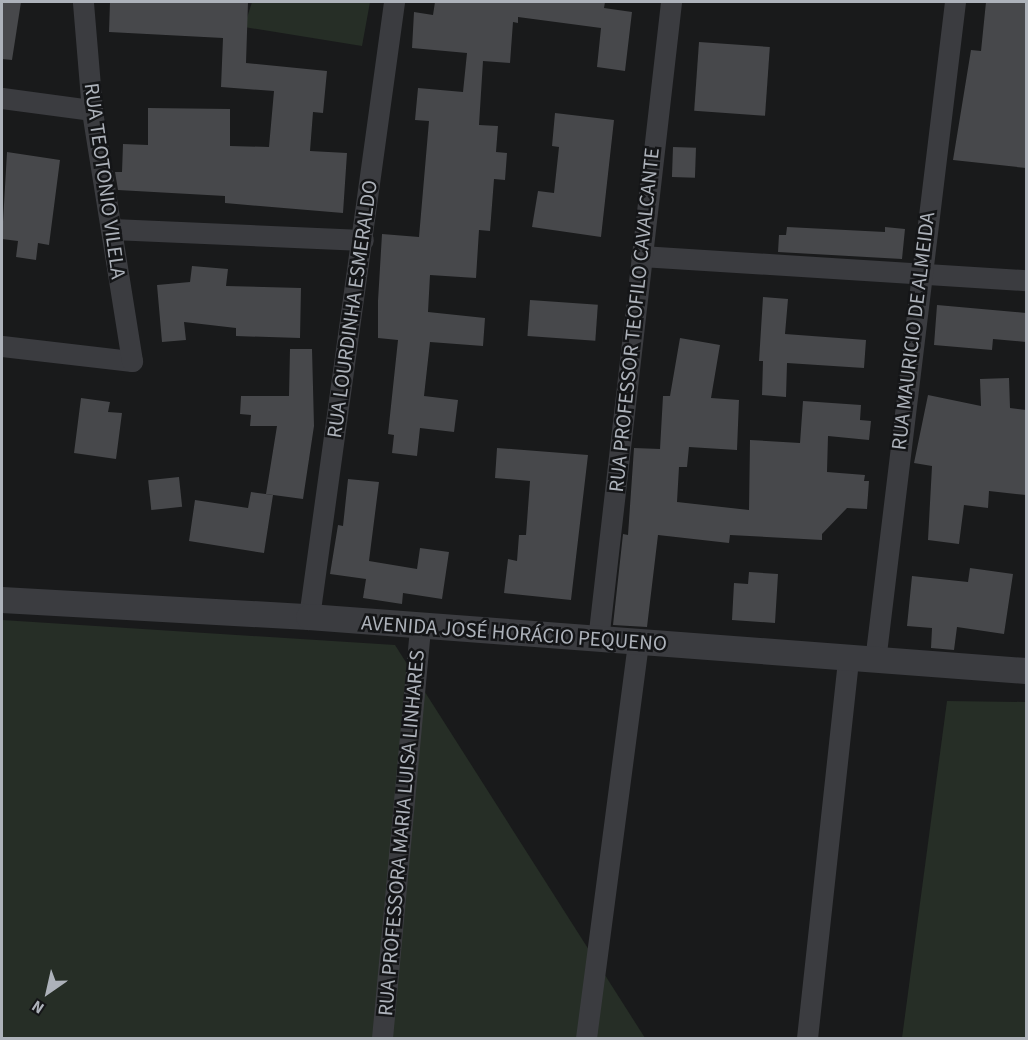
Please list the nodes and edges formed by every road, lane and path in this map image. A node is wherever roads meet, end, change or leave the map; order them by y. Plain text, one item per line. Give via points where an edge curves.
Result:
1 (84, 2) edge
2 (394, 2) edge
3 (671, 2) edge
4 (955, 2) edge
5 (2, 98) edge
6 (92, 110) junction
7 (112, 229) junction
8 (363, 240) junction
9 (641, 256) junction
10 (919, 274) junction
11 (1026, 280) edge
12 (2, 346) edge
13 (2, 600) edge
14 (309, 617) junction
15 (420, 628) junction
16 (598, 640) junction
17 (638, 643) junction
18 (848, 659) junction
19 (875, 661) junction
20 (1026, 671) edge
21 (382, 1038) edge
22 (586, 1038) edge
23 (807, 1038) edge

1 - 6 street, RUA TEOTONIO VILELA
2 - 8 street, RUA LOURDINHA ESMERALDO
3 - 9 street, RUA PROFESSOR TEOFILO CAVALCANTE
4 - 10 street, RUA MAURICIO DE ALMEIDA
5 - 6 street
6 - 7 street, RUA TEOTONIO VILELA
7 - 8 street
7 - 12 street, RUA TEOTONIO VILELA via 132,361
8 - 14 street, RUA LOURDINHA ESMERALDO
9 - 10 street
9 - 16 street, RUA PROFESSOR TEOFILO CAVALCANTE
10 - 11 street
10 - 19 street, RUA MAURICIO DE ALMEIDA
13 - 14 street, AVENIDA JOSÉ HORÁCIO PEQUENO
14 - 15 street, AVENIDA JOSÉ HORÁCIO PEQUENO
15 - 16 street, AVENIDA JOSÉ HORÁCIO PEQUENO
15 - 21 street, RUA PROFESSORA MARIA LUISA LINHARES
16 - 17 street, AVENIDA JOSÉ HORÁCIO PEQUENO
17 - 18 street, AVENIDA JOSÉ HORÁCIO PEQUENO
17 - 22 street
18 - 19 street, AVENIDA JOSÉ HORÁCIO PEQUENO
18 - 23 street
19 - 20 street, AVENIDA JOSÉ HORÁCIO PEQUENO

